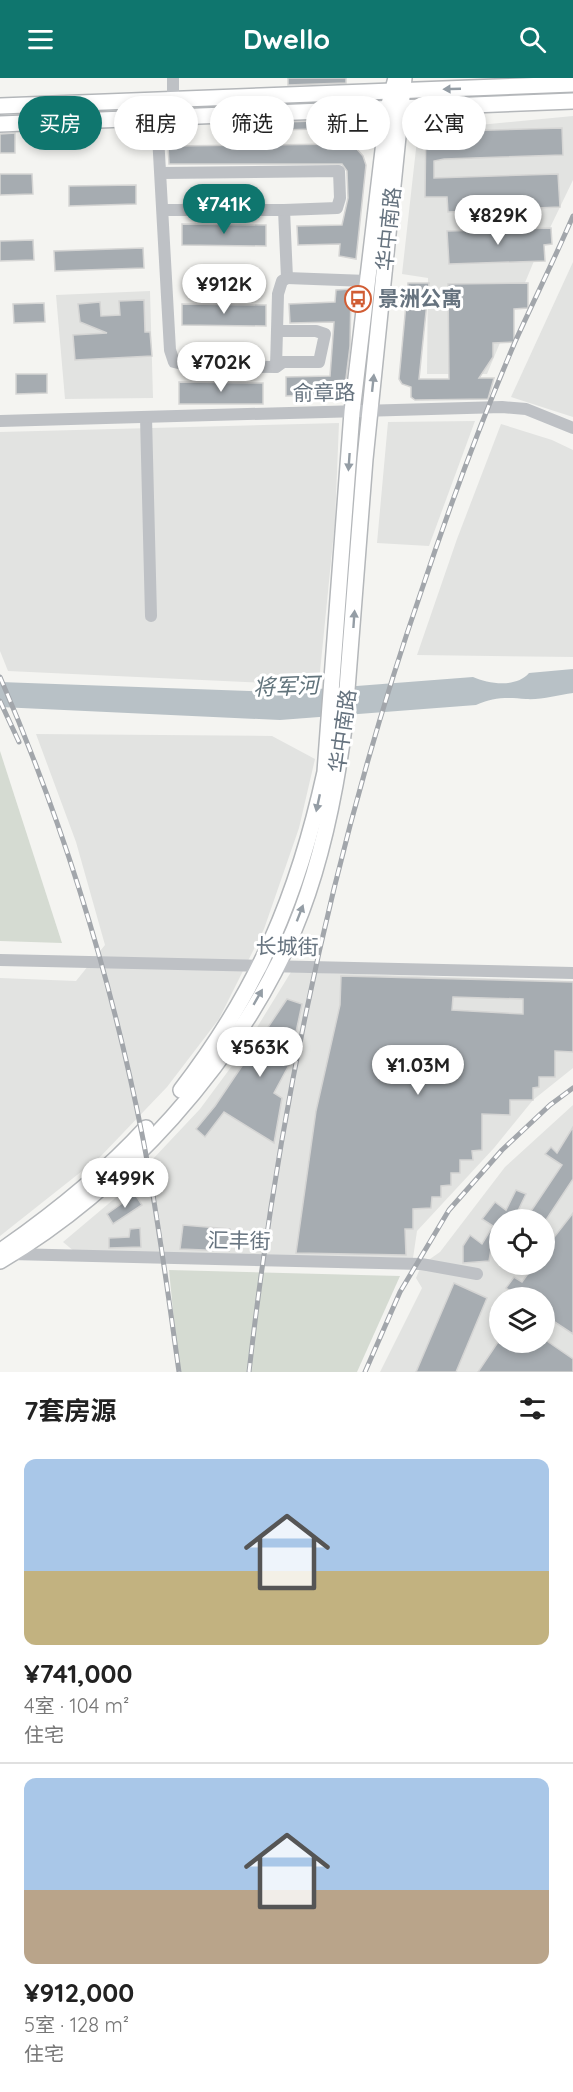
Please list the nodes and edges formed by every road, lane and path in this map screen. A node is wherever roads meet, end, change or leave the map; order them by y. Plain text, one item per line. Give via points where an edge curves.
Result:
1 (173, 78) edge
2 (573, 84) edge
3 (398, 92) edge
4 (173, 96) edge
5 (198, 99) edge
6 (573, 101) edge
7 (114, 102) edge
8 (0, 106) edge
9 (198, 114) edge
10 (114, 120) edge
11 (0, 124) edge
12 (159, 150) edge
13 (161, 173) junction
14 (164, 210) junction
15 (284, 210) junction
16 (288, 278) junction
17 (367, 281) junction
18 (277, 331) junction
19 (276, 367) junction
20 (370, 411) junction
21 (352, 412) junction
22 (146, 417) junction
23 (0, 421) edge
24 (573, 428) edge
25 (150, 616) dead end
26 (337, 726) junction
27 (0, 960) edge
28 (269, 966) junction
29 (573, 973) edge
30 (3, 1256) edge
31 (477, 1274) dead end

1 - 4 street
2 -> 3 main road
3 - 5 main road
3 - 6 main road
3 - 9 main road
3 - 17 main road, 华中南路
20 -> 3 main road, 华中南路
7 - 8 main road
10 - 11 main road
12 - 13 street
13 - 14 street
13 - 15 street via 339,171 337,208
14 - 15 street
14 - 19 street via 170,350 174,362 191,366
15 - 16 street
16 - 17 street
16 - 18 street via 282,281 278,294
17 - 21 main road, 华中南路
18 - 19 street
18 - 19 street via 325,334 320,362 283,362
20 - 21 street, 俞章路
20 - 24 street, 俞章路 via 502,406 526,409
26 -> 20 main road, 华中南路 via 350,677
21 - 22 street, 俞章路
21 -> 26 main road, 华中南路 via 332,682
22 - 23 street, 俞章路
22 - 25 street
26 - 28 main road, 华中南路 via 338,771 311,884 293,931
27 - 28 street, 长城街
28 - 29 street, 长城街
28 - 30 main road, 华中南路 via 234,1039 183,1103 89,1199 39,1238
30 - 31 street, 汇丰街 via 421,1264

